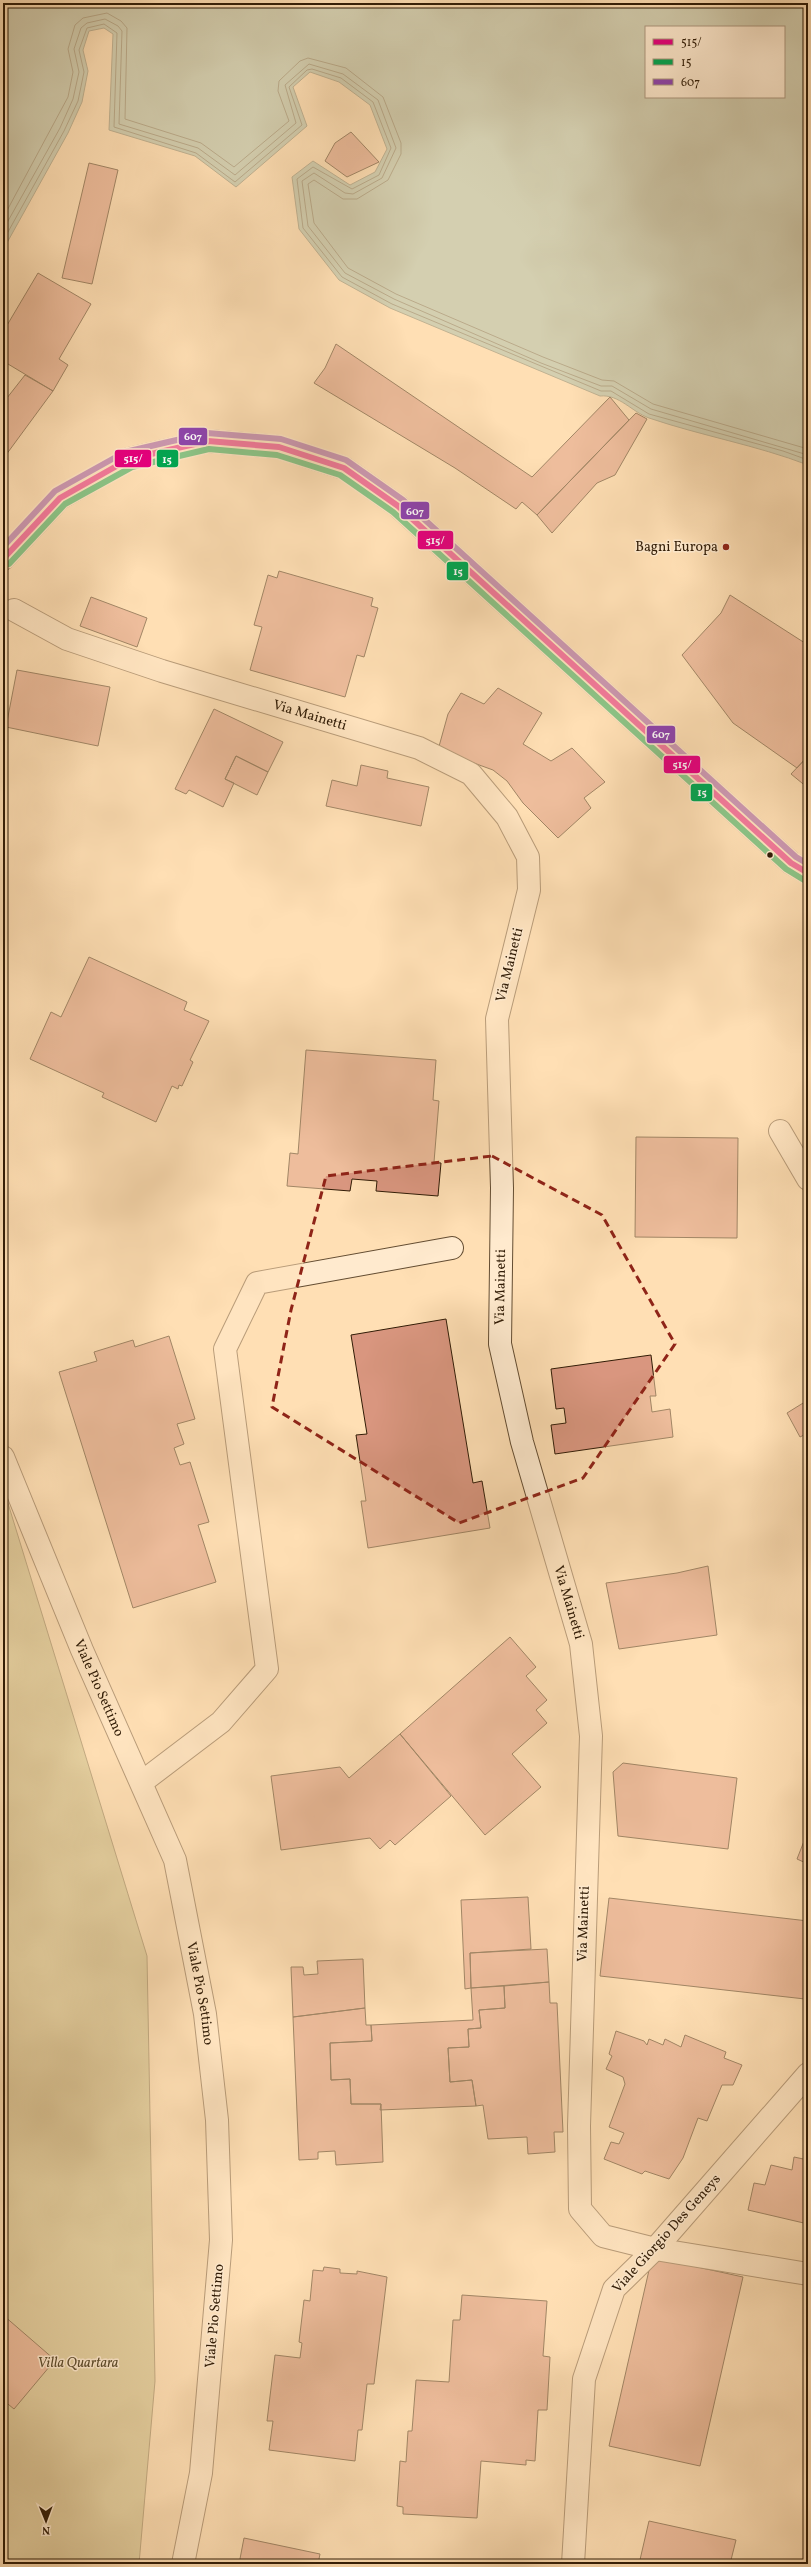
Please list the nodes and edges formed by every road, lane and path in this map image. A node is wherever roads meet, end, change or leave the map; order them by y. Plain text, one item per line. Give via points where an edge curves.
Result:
1 (3, 559) edge
2 (14, 610) dead end
3 (808, 873) edge
4 (780, 1131) dead end
5 (808, 1179) edge
6 (452, 1248) dead end
7 (3, 1457) edge
8 (142, 1782) junction
9 (808, 2074) edge
10 (655, 2249) junction
11 (808, 2274) edge
12 (183, 2564) edge
13 (573, 2564) edge

1 - 3 main road via 60,498 129,459 208,441 279,447 344,468 398,506 792,863
2 - 10 street, Via Mainetti via 67,639 162,671 419,748 471,774 507,817 528,857 529,890 497,1019 502,1188 500,1344 522,1442 581,1644 591,1736 579,2126 580,2209 603,2236
4 - 5 street
6 - 8 street via 258,1283 226,1349 267,1669 221,1722
7 - 8 street, Viale Pio Settimo via 82,1650
8 - 12 street, Viale Pio Settimo via 175,1860 205,2014 217,2120 221,2240 201,2473
9 - 10 street, Viale Giorgio Des Geneys
10 - 11 street, Via Mainetti
10 - 13 street, Viale Giorgio Des Geneys via 614,2289 584,2379

